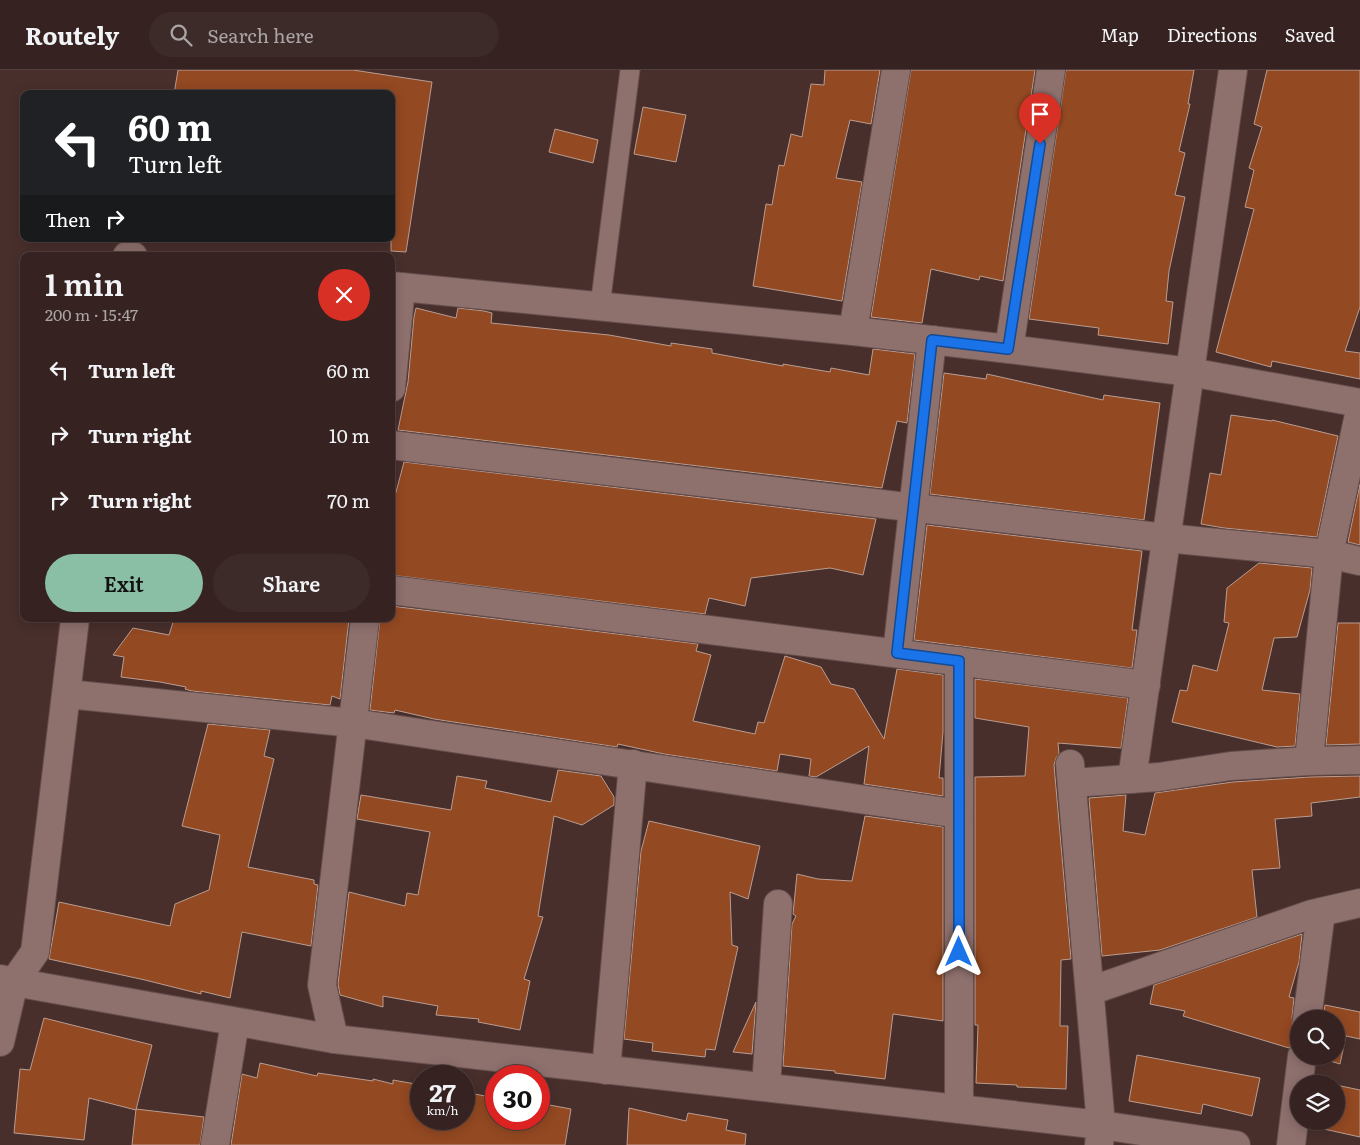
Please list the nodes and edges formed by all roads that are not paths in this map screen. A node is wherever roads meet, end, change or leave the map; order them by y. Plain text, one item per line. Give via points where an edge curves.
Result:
1 (630, 70) edge
2 (896, 70) edge
3 (1051, 70) edge
4 (1233, 70) edge
5 (396, 286) edge
6 (395, 306) edge
7 (600, 306) junction
8 (853, 331) junction
9 (932, 340) junction
10 (1008, 349) junction
11 (1190, 372) junction
12 (1360, 403) edge
13 (1360, 410) edge
14 (395, 445) edge
15 (913, 507) junction
16 (1166, 538) junction
17 (1329, 554) junction
18 (1360, 561) edge
19 (395, 590) edge
20 (75, 622) edge
21 (365, 622) edge
22 (897, 653) junction
23 (959, 661) junction
24 (1146, 685) junction
25 (67, 694) junction
26 (353, 723) junction
27 (1360, 760) edge
28 (1309, 761) junction
29 (633, 764) junction
30 (1132, 779) junction
31 (959, 814) junction
32 (1360, 903) edge
33 (778, 904) dead end
34 (1321, 912) junction
35 (7, 981) edge
36 (1090, 991) junction
37 (1308, 1010) edge
38 (235, 1022) junction
39 (334, 1039) junction
40 (0, 1042) edge
41 (1301, 1065) edge
42 (606, 1070) junction
43 (766, 1088) junction
44 (959, 1109) junction
45 (1100, 1135) edge
46 (215, 1145) edge
47 (1236, 1145) edge
48 (1291, 1145) edge

1 - 7 lane
2 - 8 street
3 - 10 street
4 - 11 street
5 - 6 street
5 - 7 street
7 - 8 street
8 - 9 street
9 - 10 street
9 - 15 street
10 - 11 street
11 - 12 street
11 - 16 street
13 - 17 street
14 - 15 street
15 - 16 street
15 - 22 street
16 - 17 street
16 - 24 street
17 - 18 street
17 - 28 street
19 - 22 street
20 - 25 street
21 - 26 street
22 - 23 street
23 - 24 street
23 - 31 street
24 - 30 street
25 - 26 street
25 - 35 street via 35,952
26 - 29 street
26 - 39 street via 322,985
27 - 28 street
28 - 30 street via 1231,766
29 - 31 street
29 - 42 street
30 - 36 street via 1071,773
31 - 44 street
32 - 34 street
33 - 43 street
34 - 36 street
34 - 37 street
35 - 38 street
35 - 40 street
36 - 45 street
38 - 39 street
38 - 46 street
39 - 42 street
41 - 48 street
42 - 43 street
43 - 44 street
44 - 45 street
45 - 47 street

